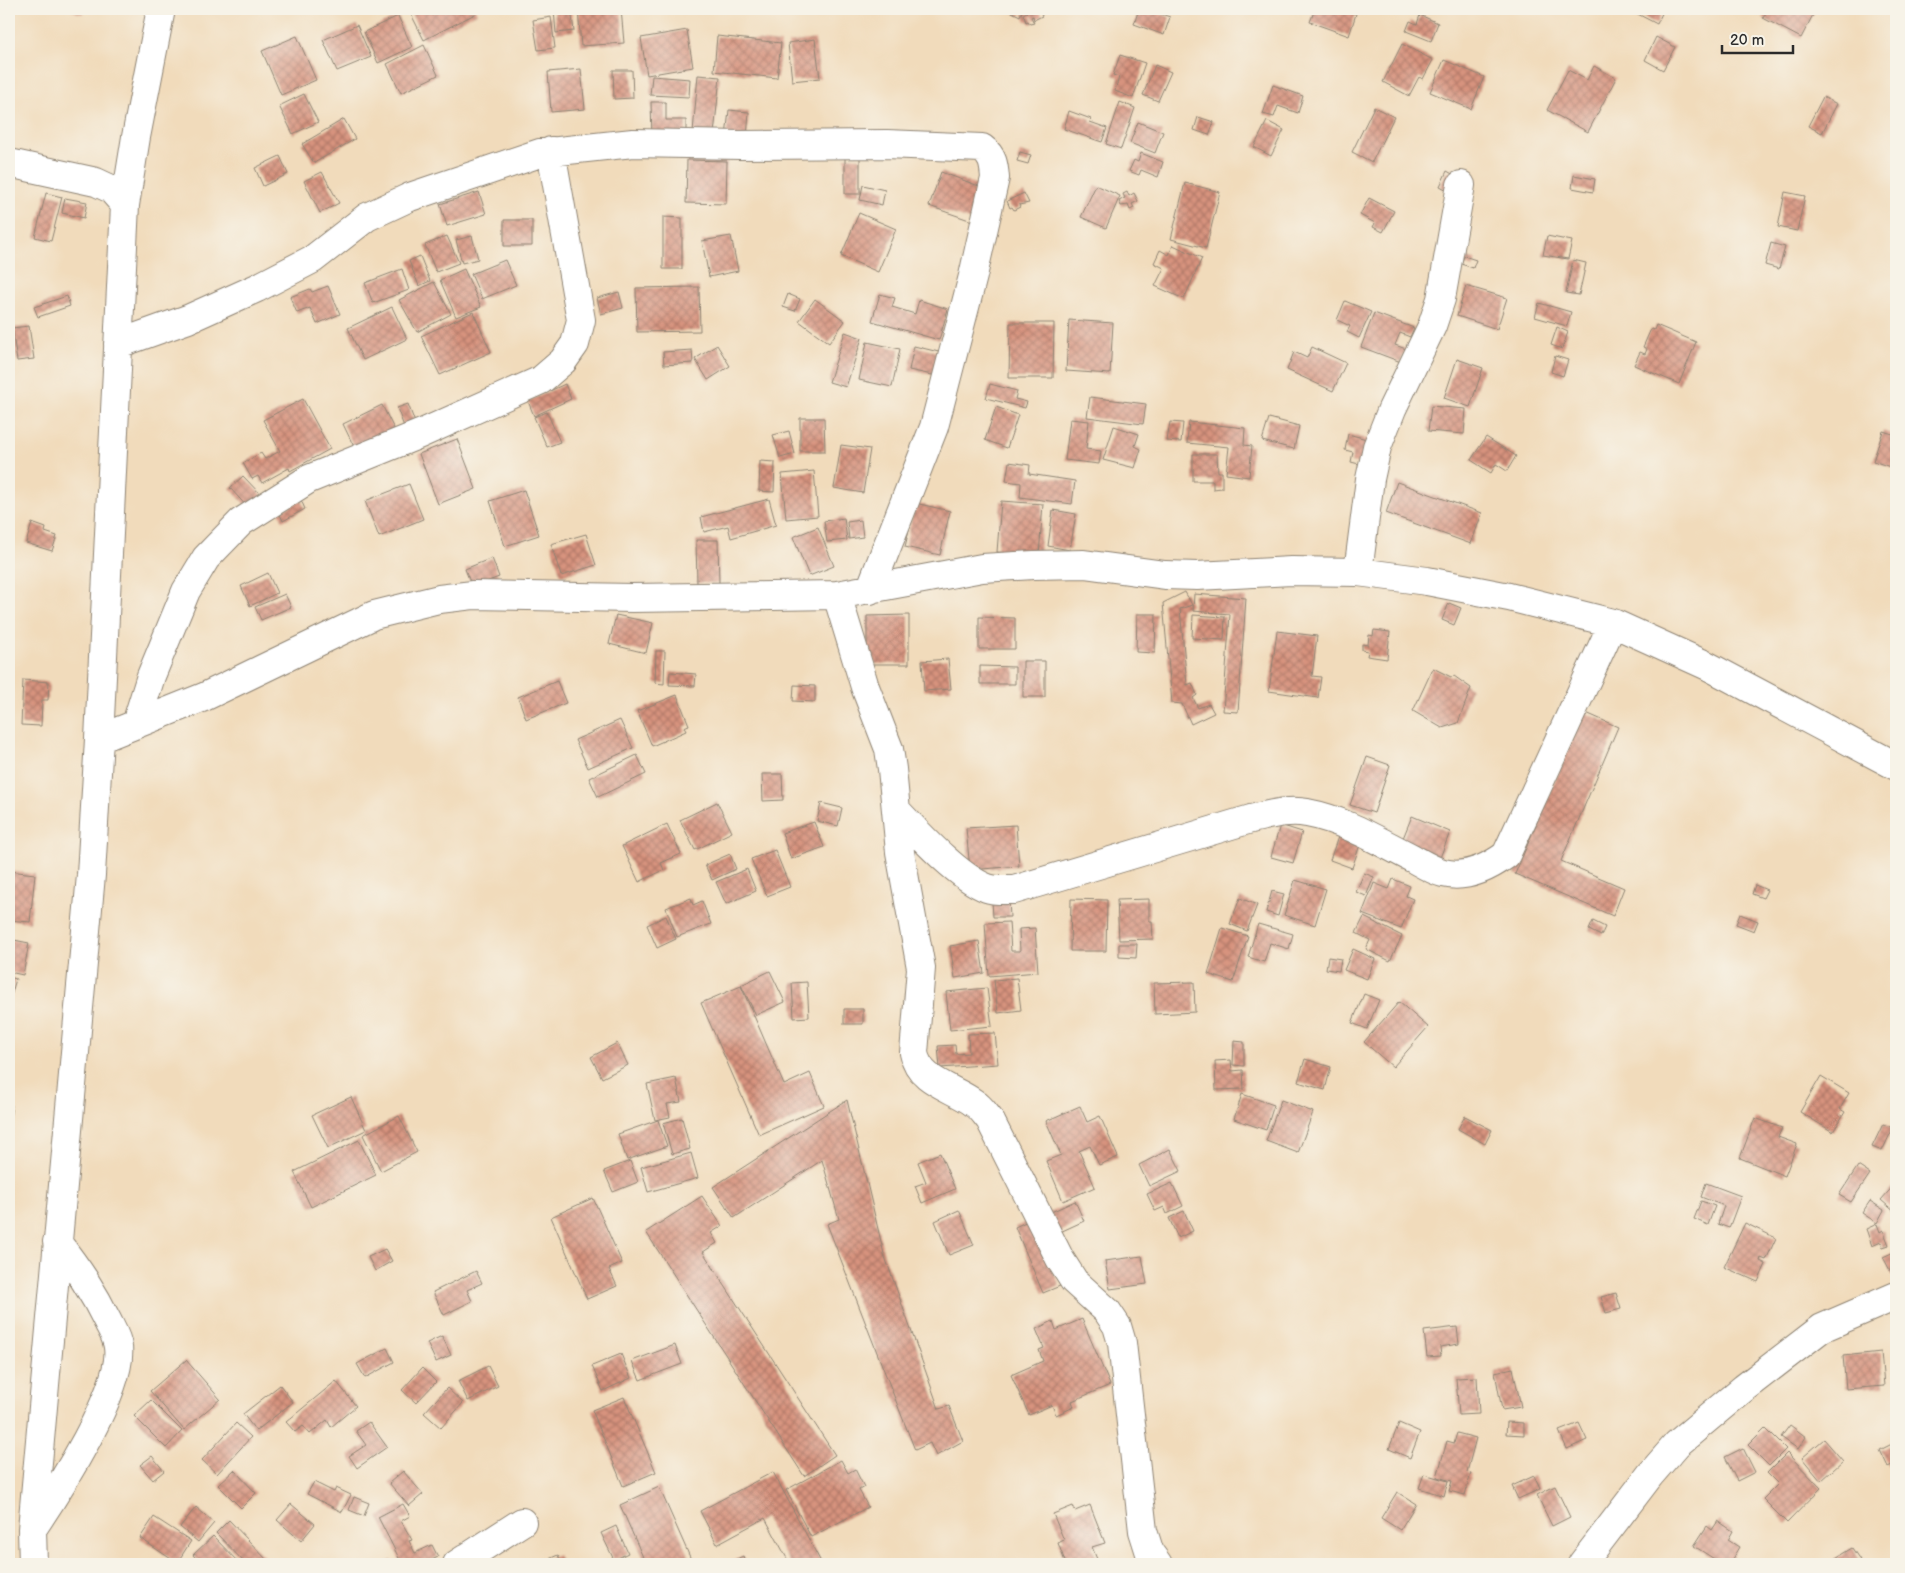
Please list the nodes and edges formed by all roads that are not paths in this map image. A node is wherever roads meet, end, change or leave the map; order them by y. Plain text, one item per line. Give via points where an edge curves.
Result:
1 (160, 9) edge
2 (551, 151) junction
3 (9, 163) edge
4 (1461, 185) dead end
5 (125, 205) junction
6 (118, 344) junction
7 (1358, 572) junction
8 (870, 590) junction
9 (837, 595) junction
10 (1612, 623) junction
11 (136, 724) junction
12 (99, 739) junction
13 (1896, 766) edge
14 (896, 810) junction
15 (57, 1242) junction
16 (1896, 1296) edge
17 (522, 1522) dead end
18 (32, 1529) junction
19 (33, 1564) edge
20 (457, 1564) edge
21 (1158, 1564) edge
22 (1582, 1564) edge

1 - 5 street
2 - 6 street via 410,197 367,217 313,259 265,284 188,319
2 - 8 street via 633,144 887,144 982,148 989,153 995,178 934,427
2 - 11 street via 581,320 575,344 541,380 309,479 241,522 206,558 186,591 151,676
3 - 5 street via 96,182 110,189
4 - 7 street via 1441,299 1377,447
5 - 6 street
6 - 12 street
7 - 8 street via 1290,571 1197,576 1084,564 1034,564 982,568
7 - 10 street via 1509,597
8 - 9 street
9 - 11 street via 632,598 473,595 439,599 374,615 204,697
9 - 14 street via 888,749
10 - 13 street via 1708,666
10 - 14 street via 1506,855 1477,871 1442,873 1351,826 1306,812 1283,812 1014,890 989,889 972,881
11 - 12 street
12 - 15 street via 91,875
14 - 21 street via 900,852 921,968 914,1053 916,1063 926,1076 974,1102 990,1120 1060,1259 1074,1281 1107,1311 1117,1326 1122,1343 1143,1531 1150,1553
15 - 18 street
15 - 18 street via 89,1285 117,1343 118,1356 98,1416 60,1487
16 - 22 street via 1822,1328 1677,1444
17 - 20 street
18 - 19 street

